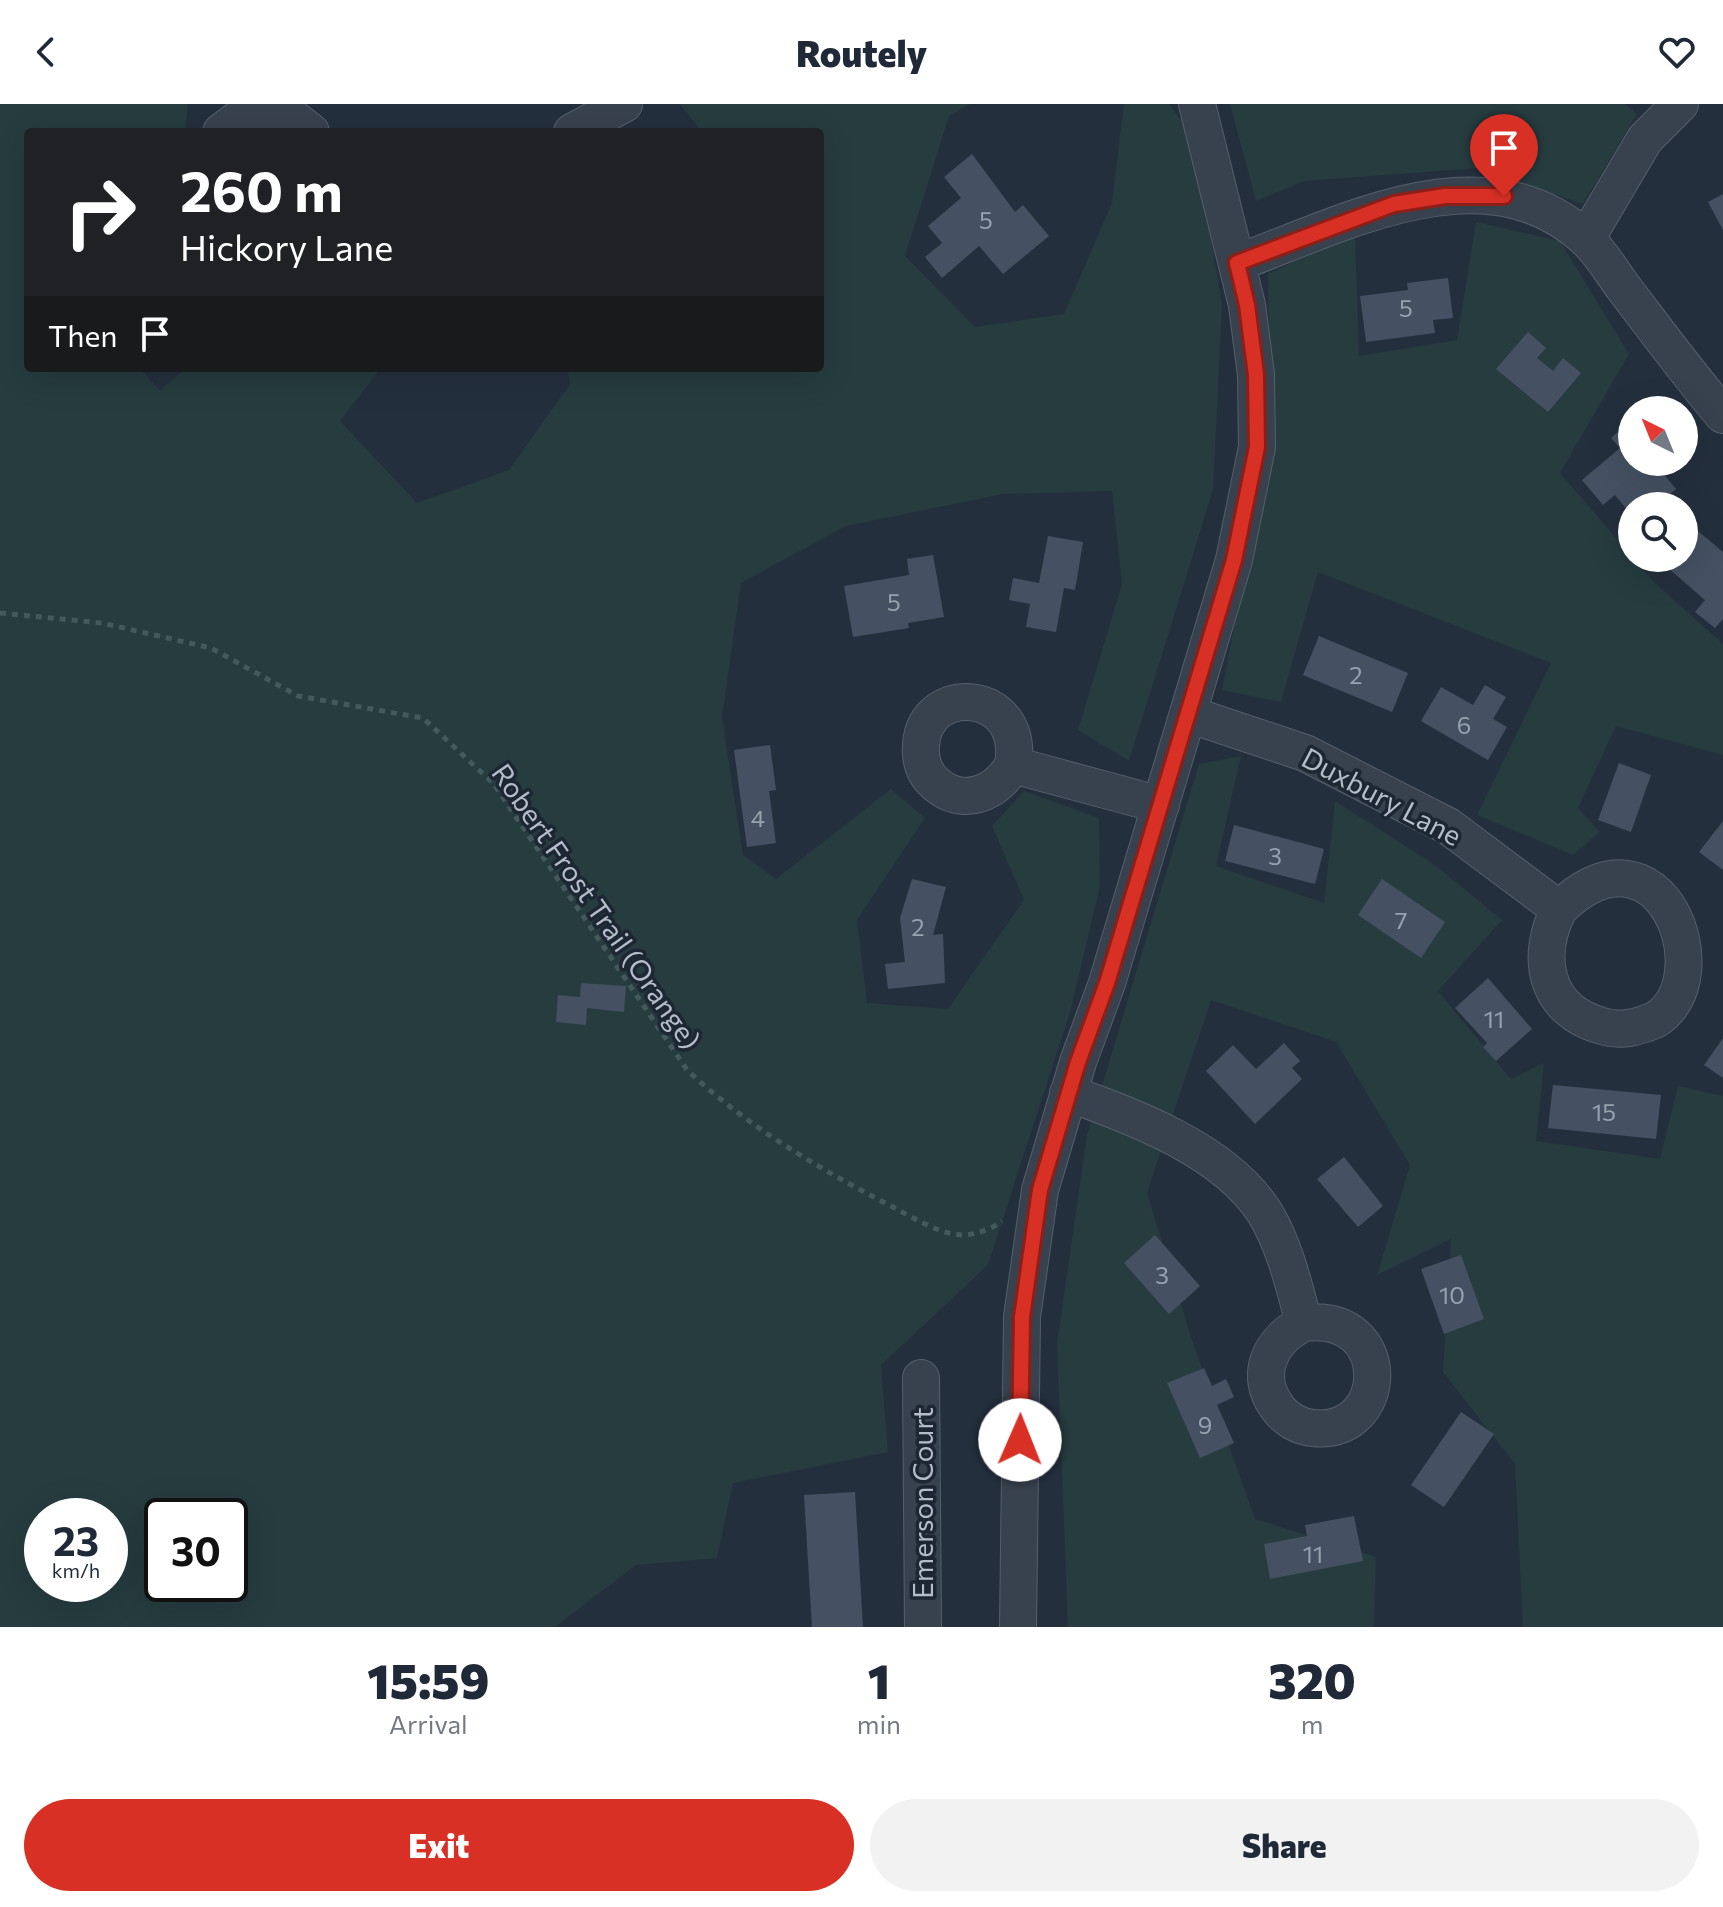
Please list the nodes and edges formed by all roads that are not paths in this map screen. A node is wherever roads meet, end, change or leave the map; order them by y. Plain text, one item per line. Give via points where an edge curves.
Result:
1 (624, 104) edge
2 (1197, 104) edge
3 (1680, 104) edge
4 (226, 128) edge
5 (306, 128) edge
6 (579, 128) edge
7 (1586, 239) junction
8 (1237, 263) junction
9 (1723, 415) edge
10 (1188, 714) junction
11 (1013, 765) dead end
12 (1161, 805) junction
13 (1559, 909) junction
14 (1068, 1093) junction
15 (1304, 1323) dead end
16 (921, 1378) dead end
17 (923, 1627) edge
18 (1018, 1627) edge

1 - 6 street
2 - 8 street
3 - 7 street via 1645,139
4 - 5 street via 250,110 284,111
7 - 8 street via 1550,213 1504,196 1445,196 1394,204
7 - 9 street
8 - 10 street via 1256,375 1257,447 1234,560
10 - 12 street
10 - 13 street, Duxbury Lane via 1305,753 1448,826
11 - 12 street
12 - 14 street
13 - 13 street via 1548,933 1545,959 1551,984 1565,1006 1586,1022 1612,1029 1638,1027 1662,1017 1681,999 1692,978 1693,931 1682,909 1665,893 1621,878 1587,887
14 - 15 street via 1155,1125 1222,1168 1264,1211 1285,1256
14 - 18 street via 1040,1190 1022,1317
16 - 17 street, Emerson Court

